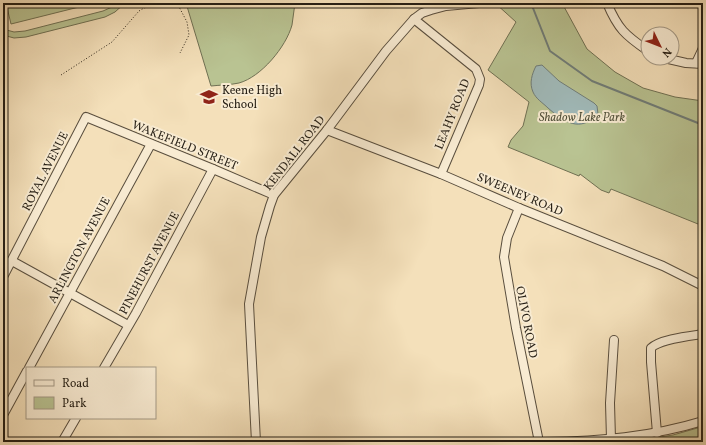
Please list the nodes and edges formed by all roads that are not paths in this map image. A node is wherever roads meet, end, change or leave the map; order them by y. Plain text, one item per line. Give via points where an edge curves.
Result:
1 (479, 3) edge
2 (607, 3) edge
3 (414, 19) junction
4 (640, 46) edge
5 (703, 48) edge
6 (680, 61) edge
7 (700, 64) edge
8 (86, 117) joint
9 (327, 130) junction
10 (151, 144) junction
11 (213, 168) junction
12 (441, 174) junction
13 (274, 195) junction
14 (519, 208) junction
15 (12, 261) junction
16 (3, 277) edge
17 (701, 285) dead end
18 (70, 292) junction
19 (128, 325) junction
20 (703, 334) edge
21 (614, 340) dead end
22 (30, 367) edge
23 (105, 367) edge
24 (26, 373) edge
25 (3, 415) edge
26 (75, 419) edge
27 (703, 421) edge
28 (657, 433) junction
29 (611, 439) junction
30 (62, 442) edge
31 (256, 442) edge
32 (539, 442) edge
33 (545, 442) edge

1 - 3 street, KENDALL ROAD via 446,6 422,13
2 - 4 street via 615,22 628,38
3 - 9 street, KENDALL ROAD via 386,51
3 - 12 street, LEAHY ROAD via 476,69 480,79
5 - 7 street
6 - 7 street
8 - 10 street, WAKEFIELD STREET
8 - 15 street, ROYAL AVENUE
9 - 12 street, SWEENEY ROAD
9 - 13 street, KENDALL ROAD
10 - 11 street, WAKEFIELD STREET
10 - 18 street, ARLINGTON AVENUE
11 - 13 street, WAKEFIELD STREET
11 - 19 street, PINEHURST AVENUE
12 - 14 street, SWEENEY ROAD
13 - 31 street, KENDALL ROAD via 261,237 250,304
14 - 17 street, SWEENEY ROAD via 663,266
14 - 32 street, OLIVO ROAD via 506,238 504,257
15 - 16 street, ROYAL AVENUE
15 - 18 street
18 - 19 street
18 - 22 street, ARLINGTON AVENUE
19 - 23 street, PINEHURST AVENUE
20 - 28 street via 655,345 652,348
21 - 29 street via 610,403
24 - 25 street
26 - 30 street
27 - 28 street
28 - 29 street
29 - 33 street

